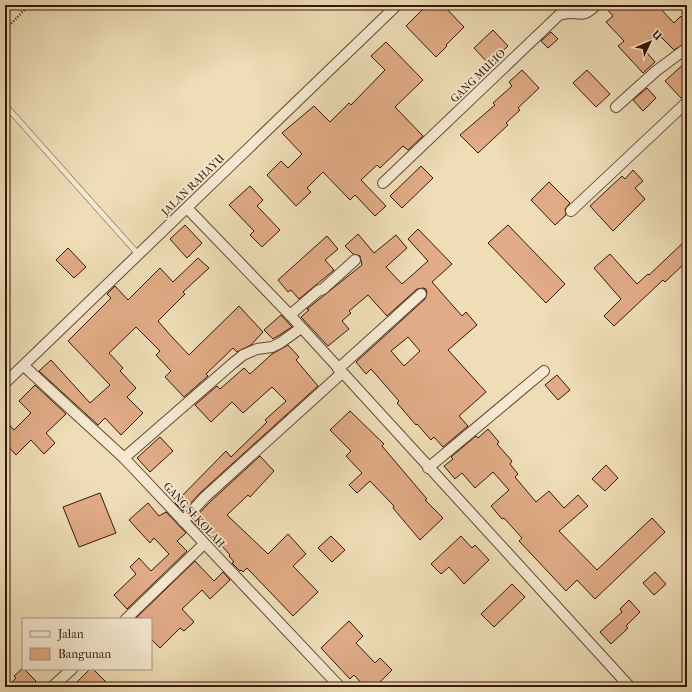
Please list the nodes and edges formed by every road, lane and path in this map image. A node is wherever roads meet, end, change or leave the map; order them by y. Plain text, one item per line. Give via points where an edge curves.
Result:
1 (29, 5) edge
2 (397, 5) edge
3 (596, 5) edge
4 (5, 30) edge
5 (687, 48) edge
6 (687, 102) edge
7 (5, 105) edge
8 (616, 107) dead end
9 (383, 184) dead end
10 (187, 208) junction
11 (571, 211) dead end
12 (138, 254) junction
13 (356, 260) dead end
14 (421, 294) dead end
15 (290, 315) junction
16 (301, 328) junction
17 (24, 366) junction
18 (340, 371) junction
19 (544, 371) dead end
20 (5, 383) edge
21 (124, 458) junction
22 (428, 468) junction
23 (183, 521) junction
24 (204, 544) junction
25 (127, 618) edge
26 (71, 670) edge
27 (52, 687) edge
28 (340, 687) edge
29 (630, 687) edge

1 - 4 path
2 - 10 street, JALAN RAHAYU
3 - 9 street, GANG MULIO via 582,15 574,12 559,15
5 - 8 street via 651,75
6 - 11 street
7 - 12 lane
10 - 12 street, JALAN RAHAYU
10 - 15 street
12 - 17 street, JALAN RAHAYU
13 - 15 street
14 - 18 street
15 - 16 street
16 - 18 street
16 - 21 street via 276,345 256,349 237,360
17 - 20 street, JALAN RAHAYU
17 - 21 street, GANG SEKOLAH
18 - 22 street
18 - 23 street
19 - 22 street
21 - 23 street, GANG SEKOLAH
22 - 29 street
23 - 24 street, GANG SEKOLAH
24 - 25 street
24 - 28 street, GANG SEKOLAH
26 - 27 street

